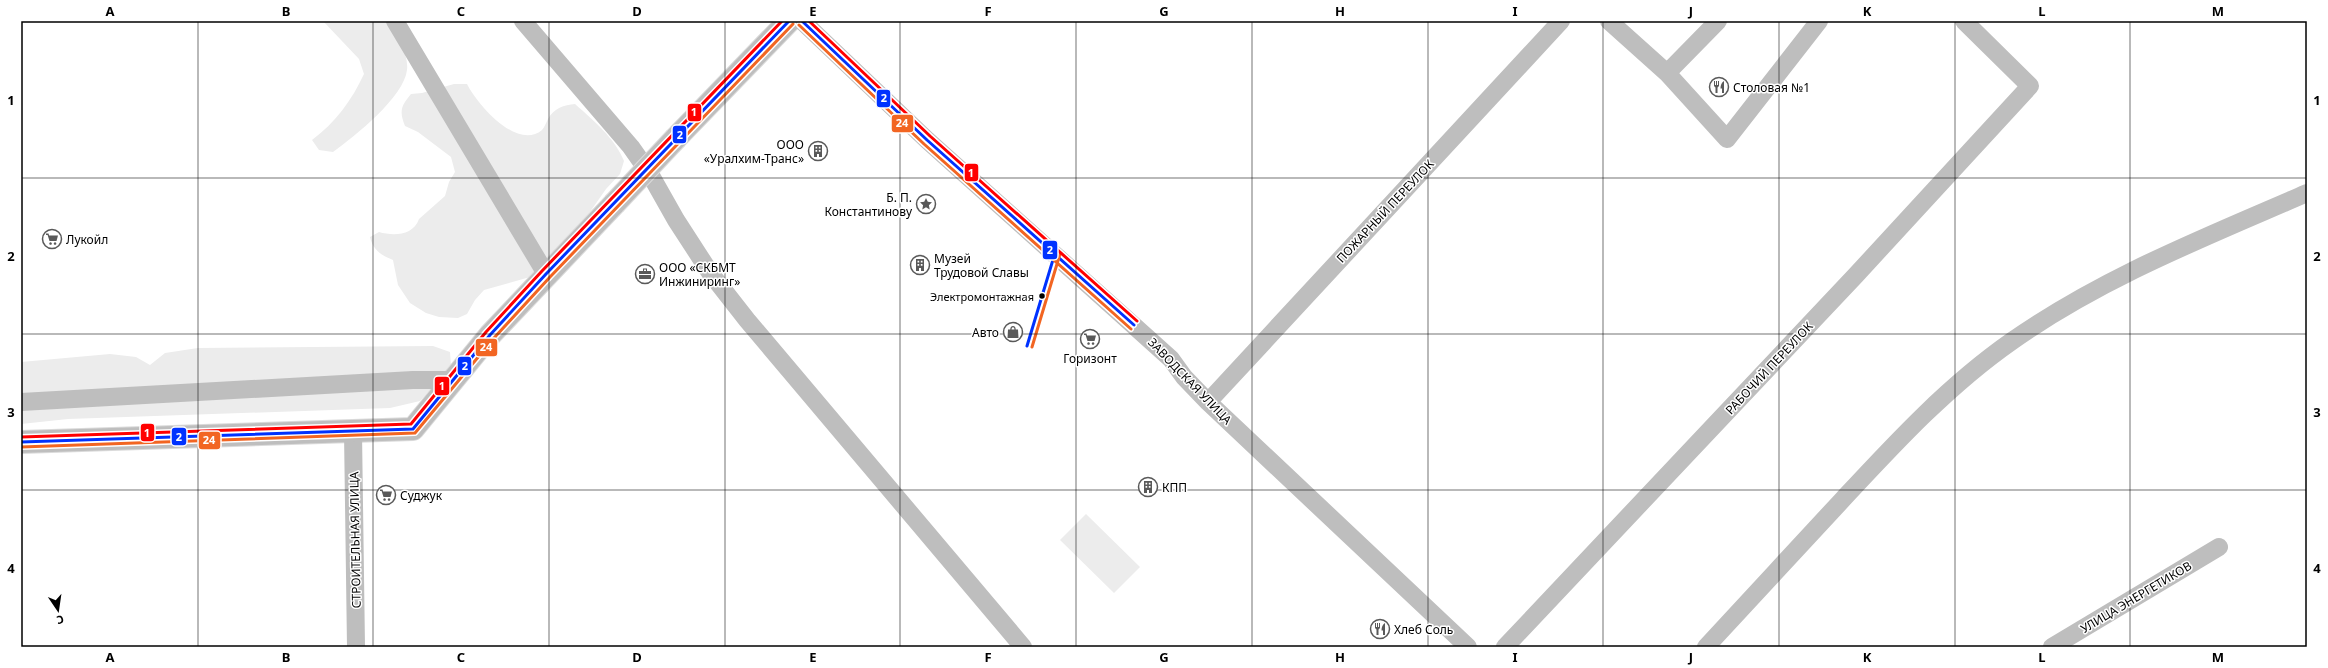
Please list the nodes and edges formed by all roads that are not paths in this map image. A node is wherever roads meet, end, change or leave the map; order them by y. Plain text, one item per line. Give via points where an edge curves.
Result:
1 (394, 21) edge
2 (524, 21) edge
3 (789, 21) edge
4 (802, 21) edge
5 (1561, 21) edge
6 (1609, 21) edge
7 (1718, 21) edge
8 (1819, 21) edge
9 (1964, 21) edge
10 (1667, 73) junction
11 (2307, 193) edge
12 (546, 274) junction
13 (453, 380) junction
14 (21, 402) edge
15 (1208, 402) junction
16 (353, 432) junction
17 (21, 442) edge
18 (2219, 547) dead end
19 (356, 647) edge
20 (1023, 647) edge
21 (1468, 647) edge
22 (1505, 647) edge
23 (1706, 647) edge
24 (2052, 647) edge

1 - 12 street
2 - 20 street via 631,147 650,174 694,250 733,302
3 - 12 main road, bridge
4 - 15 street, ЗАВОДСКАЯ УЛИЦА via 927,140 1171,358 1184,377
5 - 15 street, ПОЖАРНЫЙ ПЕРЕУЛОК
6 - 10 street
7 - 10 street
8 - 10 street via 1727,139
9 - 22 street, РАБОЧИЙ ПЕРЕУЛОК via 2030,86 1856,275
11 - 23 street via 2161,257 2102,286 2011,342 1958,382 1909,428
12 - 13 main road
13 - 14 street via 413,380
13 - 16 main road via 413,429
15 - 21 street, ЗАВОДСКАЯ УЛИЦА
16 - 17 main road
16 - 19 street, СТРОИТЕЛЬНАЯ УЛИЦА
18 - 24 street, УЛИЦА ЭНЕРГЕТИКОВ

